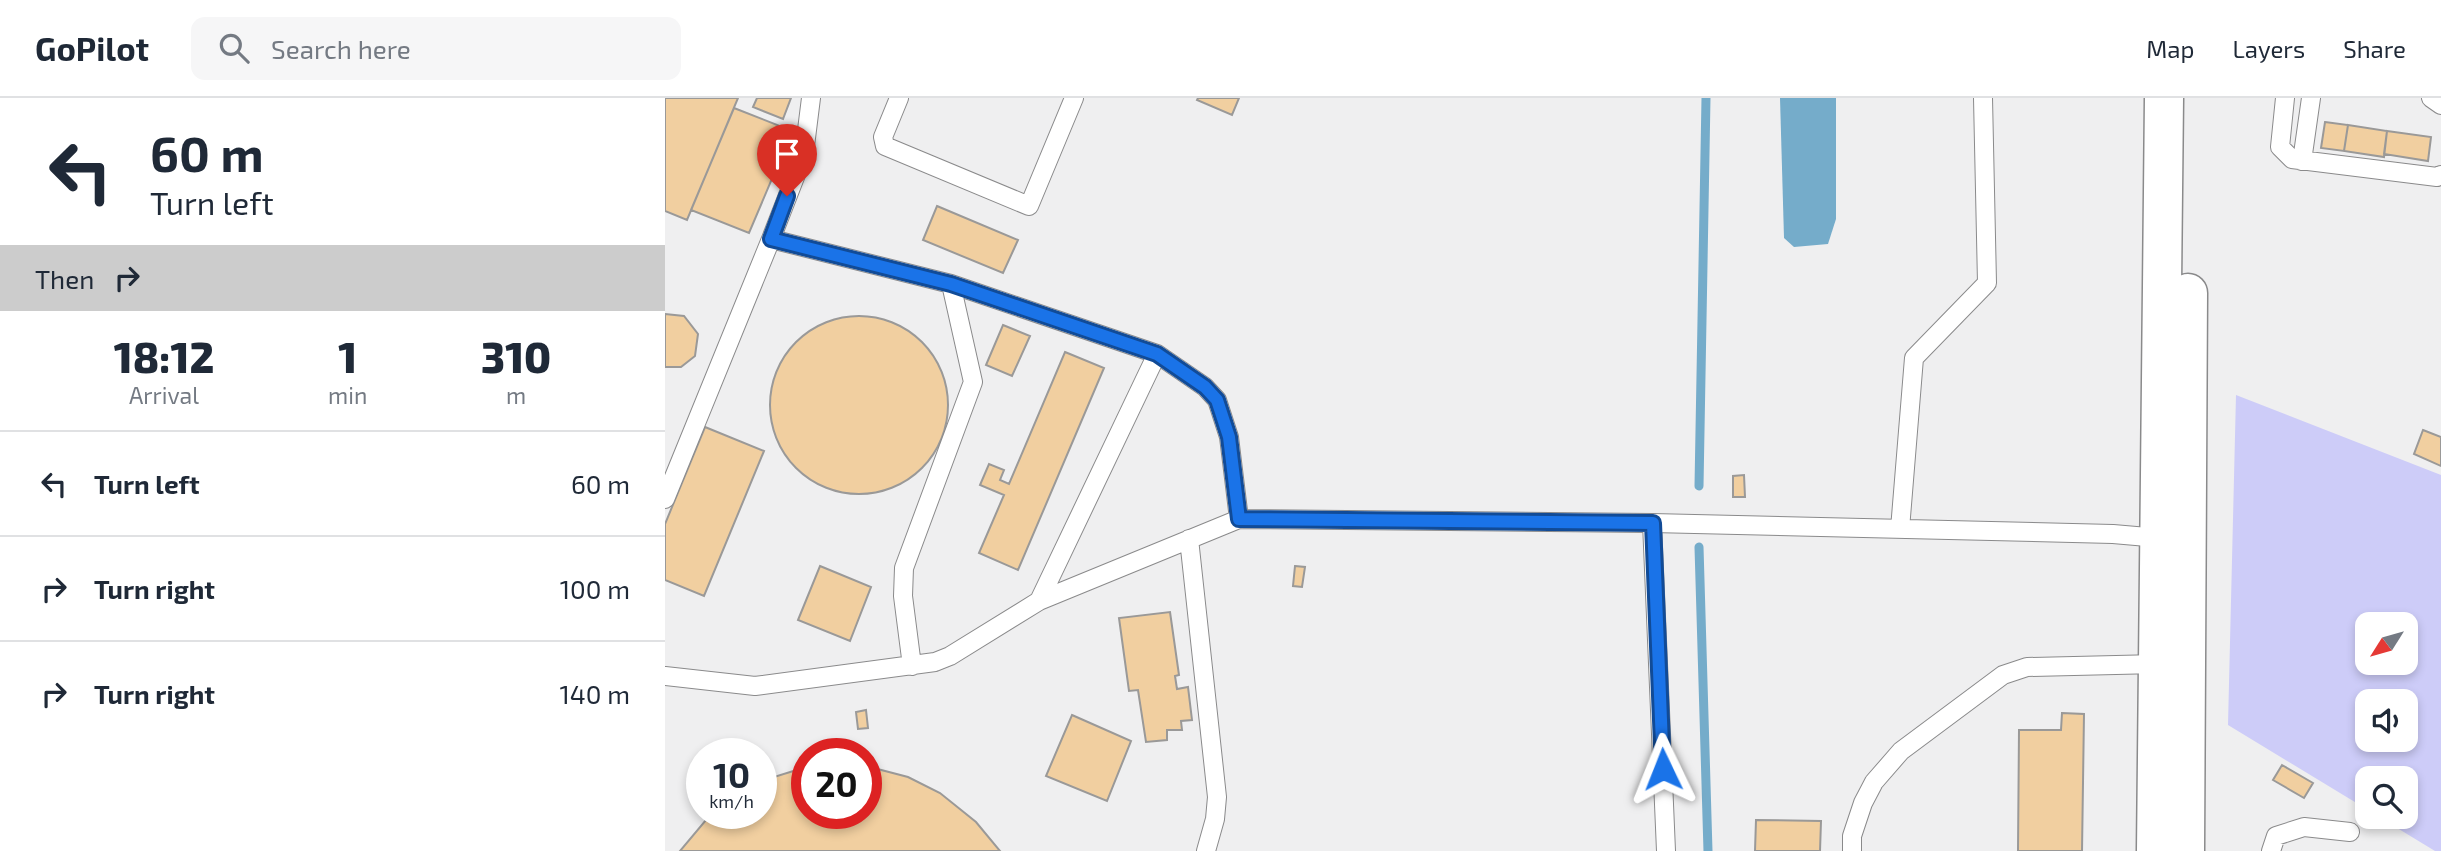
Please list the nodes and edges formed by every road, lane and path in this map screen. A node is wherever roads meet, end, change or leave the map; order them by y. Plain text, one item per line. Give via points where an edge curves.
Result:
1 (811, 98) edge
2 (899, 98) edge
3 (1074, 98) edge
4 (1983, 98) edge
5 (2164, 98) edge
6 (2188, 98) edge
7 (2285, 98) edge
8 (2311, 98) edge
9 (2302, 161) junction
10 (2441, 175) edge
11 (771, 239) junction
12 (951, 284) junction
13 (1157, 354) junction
14 (665, 499) edge
15 (1239, 519) junction
16 (1653, 523) junction
17 (1900, 529) junction
18 (2159, 538) junction
19 (1189, 539) junction
20 (1039, 601) junction
21 (2158, 664) junction
22 (912, 666) junction
23 (665, 676) edge
24 (2350, 832) dead end
25 (1206, 851) edge
26 (1666, 851) edge
27 (1852, 851) edge
28 (2156, 851) edge
29 (2185, 851) edge
30 (2271, 851) edge

1 - 11 lane via 803,154
2 - 3 lane via 883,137 885,146 1029,206
4 - 17 lane via 1987,283 1914,358
5 - 18 main road
6 - 29 main road
7 - 9 lane via 2280,147 2292,159
8 - 9 lane
9 - 10 lane
11 - 12 lane
11 - 14 lane
12 - 13 lane
12 - 22 lane via 972,382 904,568 902,596
13 - 15 lane via 1217,400 1229,437
13 - 20 lane
15 - 16 lane
15 - 19 lane
16 - 17 lane
16 - 26 lane
17 - 18 lane
18 - 21 main road
19 - 20 lane
19 - 25 lane via 1217,797
20 - 22 lane via 950,656
21 - 27 lane via 2027,667 2003,675 1901,751 1874,782 1856,825
21 - 28 main road
22 - 23 lane via 755,686
24 - 30 lane via 2304,827 2276,836

